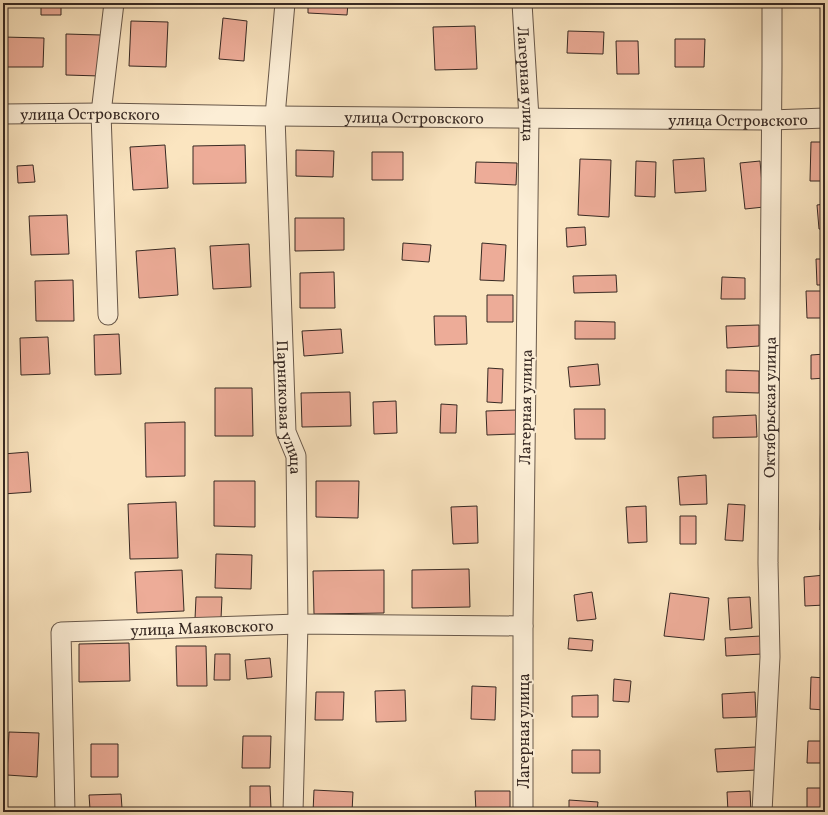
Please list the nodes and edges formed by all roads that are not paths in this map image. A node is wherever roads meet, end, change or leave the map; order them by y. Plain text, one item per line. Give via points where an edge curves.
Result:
1 (114, 3) edge
2 (285, 3) edge
3 (522, 3) edge
4 (772, 3) edge
5 (101, 113) junction
6 (3, 114) edge
7 (275, 116) junction
8 (529, 118) junction
9 (825, 118) edge
10 (771, 120) junction
11 (108, 315) dead end
12 (298, 624) junction
13 (523, 626) junction
14 (65, 812) edge
15 (294, 812) edge
16 (523, 812) edge
17 (762, 812) edge

1 - 5 street
2 - 7 street, Парниковая улица
3 - 8 street, Лагерная улица
4 - 10 street, Октябрьская улица
5 - 6 street, улица Островского
5 - 7 street, улица Островского
5 - 11 street
7 - 8 street, улица Островского
7 - 12 street, Парниковая улица via 286,432 296,456
8 - 10 street, улица Островского
8 - 13 street, Лагерная улица
9 - 10 street, улица Островского
10 - 17 street, Октябрьская улица via 768,555 770,657
12 - 13 street, улица Маяковского
12 - 14 street, улица Маяковского via 61,632
12 - 15 street, Парниковая улица
13 - 16 street, Лагерная улица

